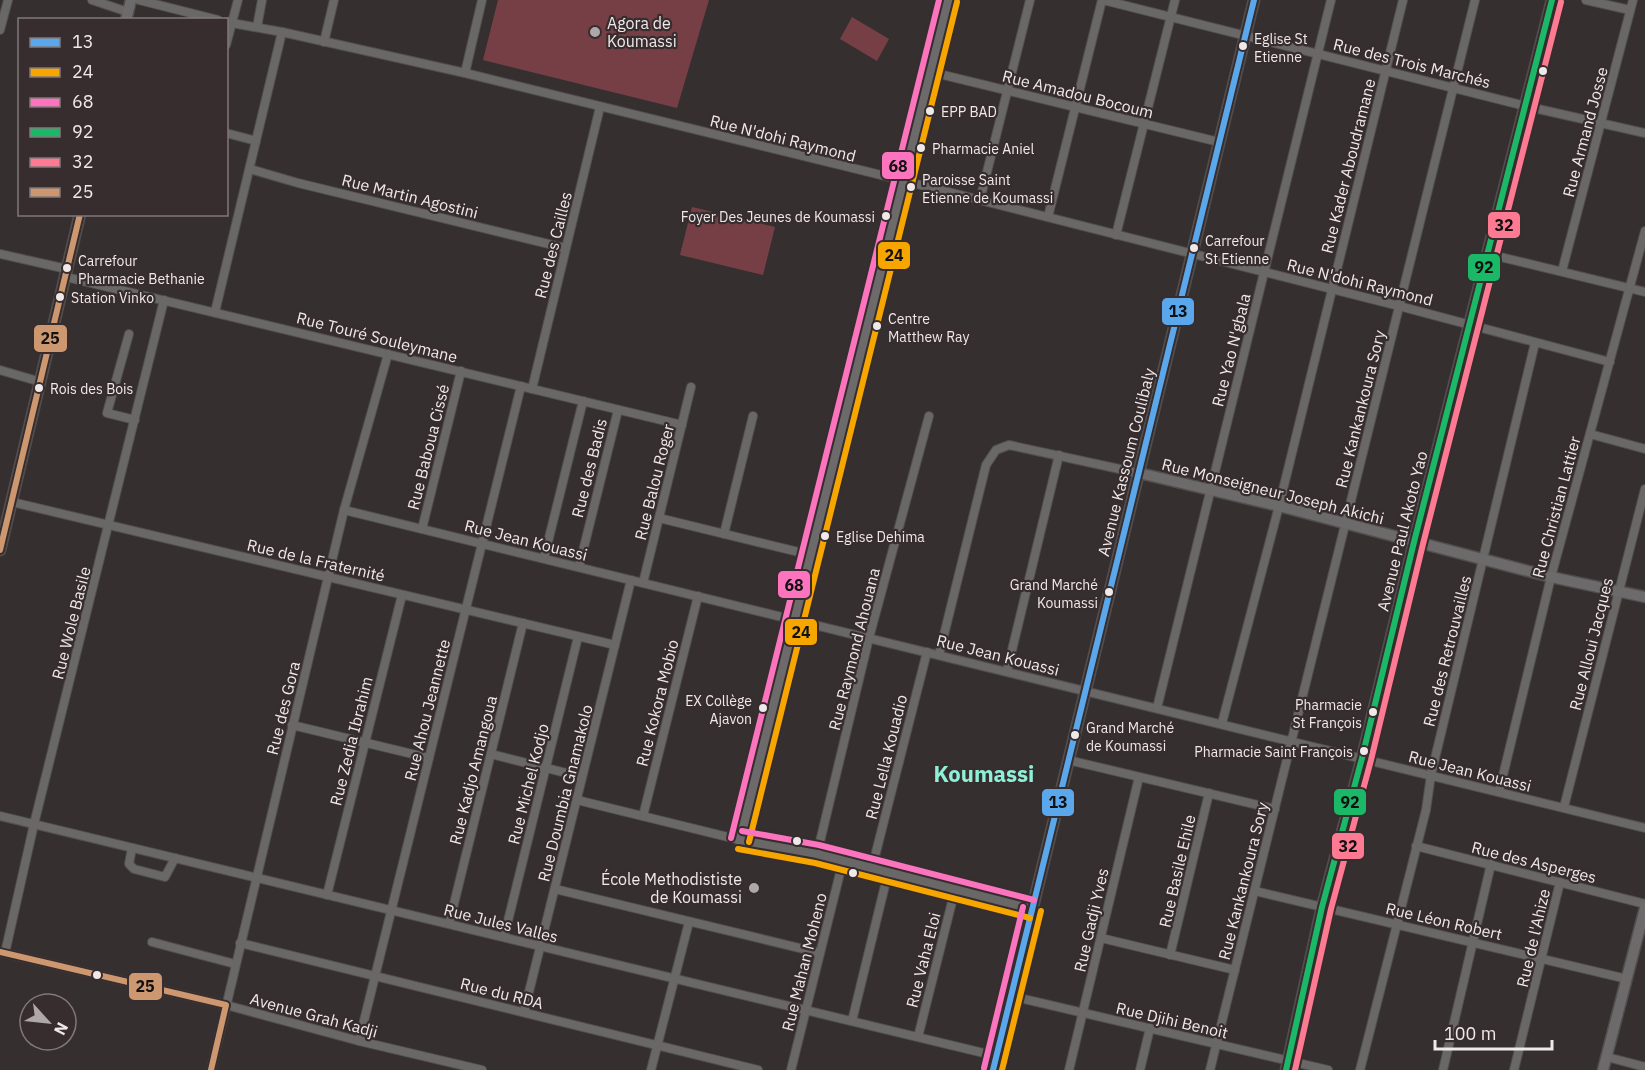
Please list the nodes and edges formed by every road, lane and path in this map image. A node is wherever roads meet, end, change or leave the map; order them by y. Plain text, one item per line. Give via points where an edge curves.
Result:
1 (8, 0) edge
2 (92, 0) edge
3 (131, 0) edge
4 (139, 0) edge
5 (238, 0) edge
6 (262, 0) edge
7 (334, 0) edge
8 (482, 0) edge
9 (948, 0) edge
10 (1030, 0) edge
11 (1103, 0) edge
12 (1175, 0) edge
13 (1254, 0) edge
14 (1331, 0) edge
15 (1404, 0) edge
16 (1475, 0) edge
17 (1552, 0) edge
18 (1586, 0) edge
19 (1633, 0) edge
20 (1630, 10) junction
21 (127, 16) edge
22 (1171, 17) junction
23 (210, 18) edge
24 (229, 22) edge
25 (257, 27) junction
26 (0, 30) edge
27 (282, 32) junction
28 (1245, 35) junction
29 (324, 42) junction
30 (1318, 53) junction
31 (1385, 71) junction
32 (931, 72) junction
33 (465, 73) junction
34 (1453, 87) junction
35 (1007, 91) junction
36 (1526, 105) junction
37 (600, 107) junction
38 (1075, 107) junction
39 (1601, 123) junction
40 (1145, 124) junction
41 (1645, 133) edge
42 (228, 134) edge
43 (256, 141) junction
44 (1219, 142) junction
45 (249, 169) junction
46 (904, 181) junction
47 (980, 200) junction
48 (80, 216) edge
49 (1048, 218) junction
50 (1645, 231) edge
51 (1116, 235) junction
52 (566, 248) junction
53 (0, 254) edge
54 (1192, 254) junction
55 (1488, 254) junction
56 (1562, 271) junction
57 (1265, 272) junction
58 (67, 273) junction
59 (1630, 288) junction
60 (1332, 289) junction
61 (1645, 292) edge
62 (165, 300) junction
63 (1399, 306) junction
64 (215, 312) junction
65 (1469, 325) junction
66 (129, 334) dead end
67 (1535, 343) junction
68 (388, 354) junction
69 (1610, 362) junction
70 (0, 370) edge
71 (460, 371) junction
72 (41, 382) junction
73 (521, 386) junction
74 (691, 387) dead end
75 (532, 389) junction
76 (583, 401) junction
77 (618, 410) junction
78 (753, 416) dead end
79 (929, 416) dead end
80 (135, 420) junction
81 (682, 425) junction
82 (1590, 434) junction
83 (1645, 449) edge
84 (1059, 455) junction
85 (1139, 473) junction
86 (1645, 489) edge
87 (1209, 490) junction
88 (12, 502) junction
89 (1279, 506) junction
90 (344, 510) junction
91 (659, 518) junction
92 (1345, 524) junction
93 (109, 525) junction
94 (422, 528) junction
95 (723, 534) junction
96 (1414, 542) junction
97 (482, 543) junction
98 (0, 549) edge
99 (811, 555) junction
100 (544, 558) junction
101 (1484, 559) junction
102 (579, 567) junction
103 (329, 577) junction
104 (1551, 577) junction
105 (631, 580) junction
106 (643, 583) junction
107 (1618, 591) junction
108 (402, 595) junction
109 (698, 596) junction
110 (1645, 597) edge
111 (465, 610) junction
112 (795, 620) junction
113 (523, 624) junction
114 (578, 637) junction
115 (869, 638) junction
116 (615, 645) junction
117 (927, 652) junction
118 (939, 655) junction
119 (1006, 671) junction
120 (1085, 690) junction
121 (1157, 708) junction
122 (1222, 723) junction
123 (292, 725) junction
124 (1292, 741) junction
125 (365, 742) junction
126 (491, 754) junction
127 (429, 758) junction
128 (1362, 758) junction
129 (1068, 760) junction
130 (546, 768) junction
131 (1431, 775) junction
132 (582, 777) junction
133 (1139, 777) junction
134 (1499, 792) junction
135 (1209, 794) junction
136 (577, 800) junction
137 (1564, 807) junction
138 (1275, 809) junction
139 (0, 816) edge
140 (643, 816) junction
141 (34, 824) junction
142 (1645, 828) edge
143 (740, 840) junction
144 (1416, 846) junction
145 (132, 848) junction
146 (817, 854) junction
147 (175, 858) junction
148 (843, 861) junction
149 (1491, 864) junction
150 (872, 868) junction
151 (888, 873) junction
152 (256, 879) junction
153 (1560, 882) junction
154 (555, 889) junction
155 (955, 890) junction
156 (1255, 891) junction
157 (327, 895) junction
158 (1645, 906) edge
159 (1322, 907) junction
160 (1032, 909) junction
161 (391, 910) junction
162 (689, 922) junction
163 (449, 924) junction
164 (1398, 924) junction
165 (504, 937) junction
166 (1101, 938) junction
167 (152, 942) dead end
168 (240, 943) junction
169 (1474, 943) junction
170 (540, 946) junction
171 (2, 953) edge
172 (820, 953) junction
173 (1170, 955) junction
174 (1542, 958) junction
175 (235, 964) junction
176 (1235, 970) junction
177 (375, 975) junction
178 (674, 978) junction
179 (1627, 979) junction
180 (1011, 996) junction
181 (226, 1005) junction
182 (806, 1010) junction
183 (524, 1012) junction
184 (1083, 1013) junction
185 (852, 1021) junction
186 (1150, 1028) junction
187 (918, 1037) junction
188 (359, 1041) junction
189 (1217, 1044) junction
190 (657, 1045) junction
191 (996, 1056) junction
192 (1607, 1057) junction
193 (1287, 1065) edge
194 (1645, 1067) edge
195 (211, 1070) edge
196 (482, 1070) edge
197 (651, 1070) edge
198 (758, 1070) edge
199 (791, 1070) edge
200 (993, 1070) edge
201 (1070, 1070) edge
202 (1140, 1070) edge
203 (1210, 1070) edge
204 (1328, 1070) edge
205 (1360, 1070) edge
206 (1443, 1070) edge
207 (1514, 1070) edge
208 (1604, 1070) edge

1 - 26 street
2 - 21 street
3 - 21 street
4 - 23 street
5 - 24 street
6 - 25 street
7 - 29 street
8 - 33 street
9 - 32 street
10 - 35 street
11 - 22 street, Rue des Trois Marchés
11 - 38 street
12 - 22 street
13 - 28 street, Avenue Kassoum Coulibaly
14 - 30 street, Rue Yao N'gbala
15 - 31 street, Rue Kader Aboudramane
16 - 34 street, Rue Kankankoura Sory
17 - 36 street, Avenue Paul Akoto Yao
18 - 20 street
19 - 20 street, Rue Armand Josse
20 - 39 street, Rue Armand Josse
22 - 28 street, Rue des Trois Marchés
22 - 40 street
24 - 25 street, Rue N'dohi Raymond
25 - 27 street, Rue N'dohi Raymond
27 - 29 street, Rue N'dohi Raymond
27 - 43 street
28 - 30 street, Rue des Trois Marchés
28 - 44 street, Avenue Kassoum Coulibaly
29 - 33 street, Rue N'dohi Raymond
30 - 31 street, Rue des Trois Marchés
30 - 57 street, Rue Yao N'gbala
31 - 34 street, Rue des Trois Marchés
31 - 60 street, Rue Kader Aboudramane
32 - 35 street, Rue Amadou Bocoum
32 - 46 street
33 - 37 street, Rue N'dohi Raymond
34 - 36 street, Rue des Trois Marchés
34 - 63 street, Rue Kankankoura Sory
35 - 38 street, Rue Amadou Bocoum
35 - 47 street
36 - 39 street, Rue des Trois Marchés
36 - 55 street, Avenue Paul Akoto Yao
37 - 46 street, Rue N'dohi Raymond
37 - 52 street, Rue des Cailles
38 - 40 street, Rue Amadou Bocoum
38 - 49 street
39 - 41 street, Rue des Trois Marchés
39 - 56 street, Rue Armand Josse
40 - 44 street, Rue Amadou Bocoum
40 - 51 street
42 - 43 street
43 - 45 street
44 - 54 street, Avenue Kassoum Coulibaly
45 - 52 street, Rue Martin Agostini
45 - 64 street
46 - 47 street, Rue N'dohi Raymond
46 - 99 street
47 - 49 street, Rue N'dohi Raymond
48 - 58 street
49 - 51 street, Rue N'dohi Raymond
50 - 59 street, Rue Christian Lattier
51 - 54 street, Rue N'dohi Raymond
52 - 75 street, Rue des Cailles
53 - 58 street, Rue Touré Souleymane
54 - 57 street, Rue N'dohi Raymond
54 - 85 street, Avenue Kassoum Coulibaly
55 - 56 street
55 - 65 street, Avenue Paul Akoto Yao
56 - 59 street
57 - 60 street, Rue N'dohi Raymond
57 - 87 street, Rue Yao N'gbala
58 - 62 street, Rue Touré Souleymane
58 - 72 street
59 - 61 street
59 - 69 street, Rue Christian Lattier
60 - 63 street, Rue N'dohi Raymond
60 - 89 street, Rue Kader Aboudramane
62 - 64 street, Rue Touré Souleymane
62 - 80 street, Rue Wole Basile
63 - 65 street, Rue N'dohi Raymond
63 - 92 street, Rue Kankankoura Sory
64 - 68 street, Rue Touré Souleymane
65 - 67 street, Rue N'dohi Raymond
65 - 96 street, Avenue Paul Akoto Yao
66 - 80 street via 107,413
67 - 69 street, Rue N'dohi Raymond
67 - 101 street, Rue des Retrouvailles
68 - 71 street, Rue Touré Souleymane
68 - 90 street, Rue des Gora
69 - 82 street, Rue Christian Lattier
70 - 72 street
71 - 73 street, Rue Touré Souleymane
71 - 94 street, Rue Baboua Cissé
72 - 88 street
73 - 75 street, Rue Touré Souleymane
73 - 97 street, Rue Ahou Jeannette
74 - 81 street, Rue Balou Roger
75 - 76 street, Rue Touré Souleymane
76 - 77 street, Rue Touré Souleymane
76 - 100 street
77 - 81 street, Rue Touré Souleymane
77 - 102 street, Rue des Badis
78 - 95 street
79 - 115 street, Rue Raymond Ahouana
80 - 93 street, Rue Wole Basile
81 - 91 street, Rue Balou Roger
82 - 83 street
82 - 104 street, Rue Christian Lattier
84 - 85 street, Rue Monseigneur Joseph Akichi
84 - 118 street, Rue Monseigneur Joseph Akichi via 1009,445 996,450 986,465
84 - 119 street
85 - 87 street, Rue Monseigneur Joseph Akichi
85 - 120 street, Avenue Kassoum Coulibaly
86 - 107 street, Rue Alloui Jacques
87 - 89 street, Rue Monseigneur Joseph Akichi
87 - 121 street, Rue Yao N'gbala
88 - 93 street, Rue de la Fraternité
88 - 98 street
89 - 92 street, Rue Monseigneur Joseph Akichi
89 - 122 street, Rue Kader Aboudramane
90 - 94 street, Rue Jean Kouassi
90 - 103 street, Rue des Gora
91 - 95 street
91 - 106 street, Rue Balou Roger
92 - 96 street, Rue Monseigneur Joseph Akichi
92 - 124 street, Rue Kankankoura Sory
93 - 103 street, Rue de la Fraternité
93 - 141 street, Rue Wole Basile
94 - 97 street, Rue Jean Kouassi
95 - 99 street
96 - 101 street, Rue Monseigneur Joseph Akichi
96 - 128 street, Avenue Paul Akoto Yao
97 - 100 street, Rue Jean Kouassi
97 - 111 street, Rue Ahou Jeannette
99 - 112 street
100 - 102 street, Rue Jean Kouassi
101 - 104 street, Rue Monseigneur Joseph Akichi
101 - 131 street, Rue des Retrouvailles
102 - 105 street, Rue Jean Kouassi
103 - 108 street, Rue de la Fraternité
103 - 123 street, Rue des Gora
104 - 107 street, Rue Monseigneur Joseph Akichi
104 - 134 street, Rue Christian Lattier
105 - 106 street, Rue Jean Kouassi
105 - 116 street, Rue Doumbia Gnamakolo
106 - 109 street, Rue Jean Kouassi
107 - 110 street, Rue Monseigneur Joseph Akichi
107 - 137 street, Rue Alloui Jacques
108 - 111 street, Rue de la Fraternité
108 - 125 street, Rue Zedia Ibrahim
109 - 112 street, Rue Jean Kouassi
109 - 140 street, Rue Kokora Mobio
111 - 113 street, Rue de la Fraternité
111 - 127 street, Rue Ahou Jeannette
112 - 115 street, Rue Jean Kouassi
112 - 143 street
113 - 114 street, Rue de la Fraternité
113 - 126 street, Rue Kadjo Amangoua
114 - 116 street, Rue de la Fraternité
114 - 130 street, Rue Michel Kodjo
115 - 117 street, Rue Jean Kouassi
115 - 146 street, Rue Raymond Ahouana
116 - 132 street, Rue Doumbia Gnamakolo
117 - 118 street, Rue Jean Kouassi
117 - 150 street, Rue Lella Kouadio
118 - 119 street, Rue Jean Kouassi
119 - 120 street, Rue Jean Kouassi
120 - 121 street, Rue Jean Kouassi
120 - 129 street, Avenue Kassoum Coulibaly
121 - 122 street, Rue Jean Kouassi
122 - 124 street, Rue Jean Kouassi
123 - 125 street
123 - 152 street, Rue des Gora
124 - 128 street, Rue Jean Kouassi
124 - 138 street, Rue Kankankoura Sory
125 - 127 street
125 - 157 street, Rue Zedia Ibrahim
126 - 130 street
126 - 163 street, Rue Kadjo Amangoua
127 - 161 street, Rue Ahou Jeannette
128 - 131 street, Rue Jean Kouassi
128 - 159 street, Avenue Paul Akoto Yao
129 - 133 street
129 - 160 street, Avenue Kassoum Coulibaly
130 - 132 street
130 - 165 street, Rue Michel Kodjo
131 - 134 street, Rue Jean Kouassi
131 - 144 street, Rue des Retrouvailles
132 - 136 street, Rue Doumbia Gnamakolo
133 - 135 street
133 - 166 street, Rue Gadji Yves
134 - 137 street, Rue Jean Kouassi
135 - 138 street
135 - 173 street, Rue Basile Ehile
136 - 140 street
136 - 154 street, Rue Doumbia Gnamakolo
137 - 142 street, Rue Jean Kouassi
138 - 156 street, Rue Kankankoura Sory
139 - 141 street, Rue Jules Valles
140 - 143 street
141 - 145 street, Rue Jules Valles
141 - 171 street, Rue Wole Basile
143 - 146 street
144 - 149 street, Rue des Asperges
144 - 164 street, Rue des Retrouvailles
145 - 147 street, Rue Jules Valles
145 - 147 street via 129,864 134,869 165,877
146 - 148 street
147 - 152 street, Rue Jules Valles
148 - 150 street
148 - 172 street, Rue Mahan Moheno
149 - 153 street, Rue des Asperges
149 - 169 street
150 - 151 street
151 - 155 street
151 - 185 street
152 - 157 street, Rue Jules Valles
152 - 168 street, Rue des Gora
153 - 158 street, Rue des Asperges
153 - 174 street, Rue de l'Ahize
154 - 162 street
154 - 170 street, Rue Doumbia Gnamakolo
155 - 160 street
155 - 187 street, Rue Vaha Eloi
156 - 159 street, Rue Léon Robert
156 - 176 street, Rue Kankankoura Sory
157 - 161 street, Rue Jules Valles
158 - 179 street
159 - 164 street, Rue Léon Robert
159 - 193 street, Avenue Paul Akoto Yao
160 - 180 street, Avenue Kassoum Coulibaly
161 - 163 street, Rue Jules Valles
161 - 177 street, Rue Ahou Jeannette
162 - 172 street
162 - 178 street
163 - 165 street, Rue Jules Valles
164 - 169 street, Rue Léon Robert
164 - 205 street, Rue des Retrouvailles
165 - 170 street, Rue Jules Valles
166 - 173 street
166 - 184 street, Rue Gadji Yves
167 - 175 street
168 - 175 street, Rue des Gora
168 - 177 street, Rue du RDA
169 - 174 street, Rue Léon Robert
169 - 206 street
170 - 178 street, Rue Jules Valles
170 - 183 street, Rue Doumbia Gnamakolo
171 - 181 street, Avenue Grah Kadji
172 - 182 street, Rue Mahan Moheno
173 - 176 street
174 - 179 street, Rue Léon Robert
174 - 207 street, Rue de l'Ahize
175 - 181 street, Rue des Gora
176 - 189 street, Rue Kankankoura Sory
177 - 183 street, Rue du RDA
177 - 188 street, Rue Ahou Jeannette
178 - 182 street, Rue Jules Valles
178 - 190 street
179 - 192 street
180 - 184 street, Rue Djihi Benoit
180 - 191 street, Avenue Kassoum Coulibaly
181 - 188 street, Avenue Grah Kadji
181 - 195 street, Rue des Gora
182 - 185 street, Rue Jules Valles
182 - 199 street, Rue Mahan Moheno
183 - 190 street, Rue du RDA
184 - 186 street, Rue Djihi Benoit
184 - 201 street, Rue Gadji Yves
185 - 187 street, Rue Jules Valles
186 - 189 street, Rue Djihi Benoit
186 - 202 street
187 - 191 street, Rue Jules Valles
188 - 196 street, Avenue Grah Kadji
189 - 193 street, Rue Djihi Benoit
189 - 203 street, Rue Kankankoura Sory
190 - 197 street
190 - 198 street, Rue du RDA
191 - 200 street, Avenue Kassoum Coulibaly
192 - 194 street
192 - 208 street
193 - 204 street, Rue Djihi Benoit

